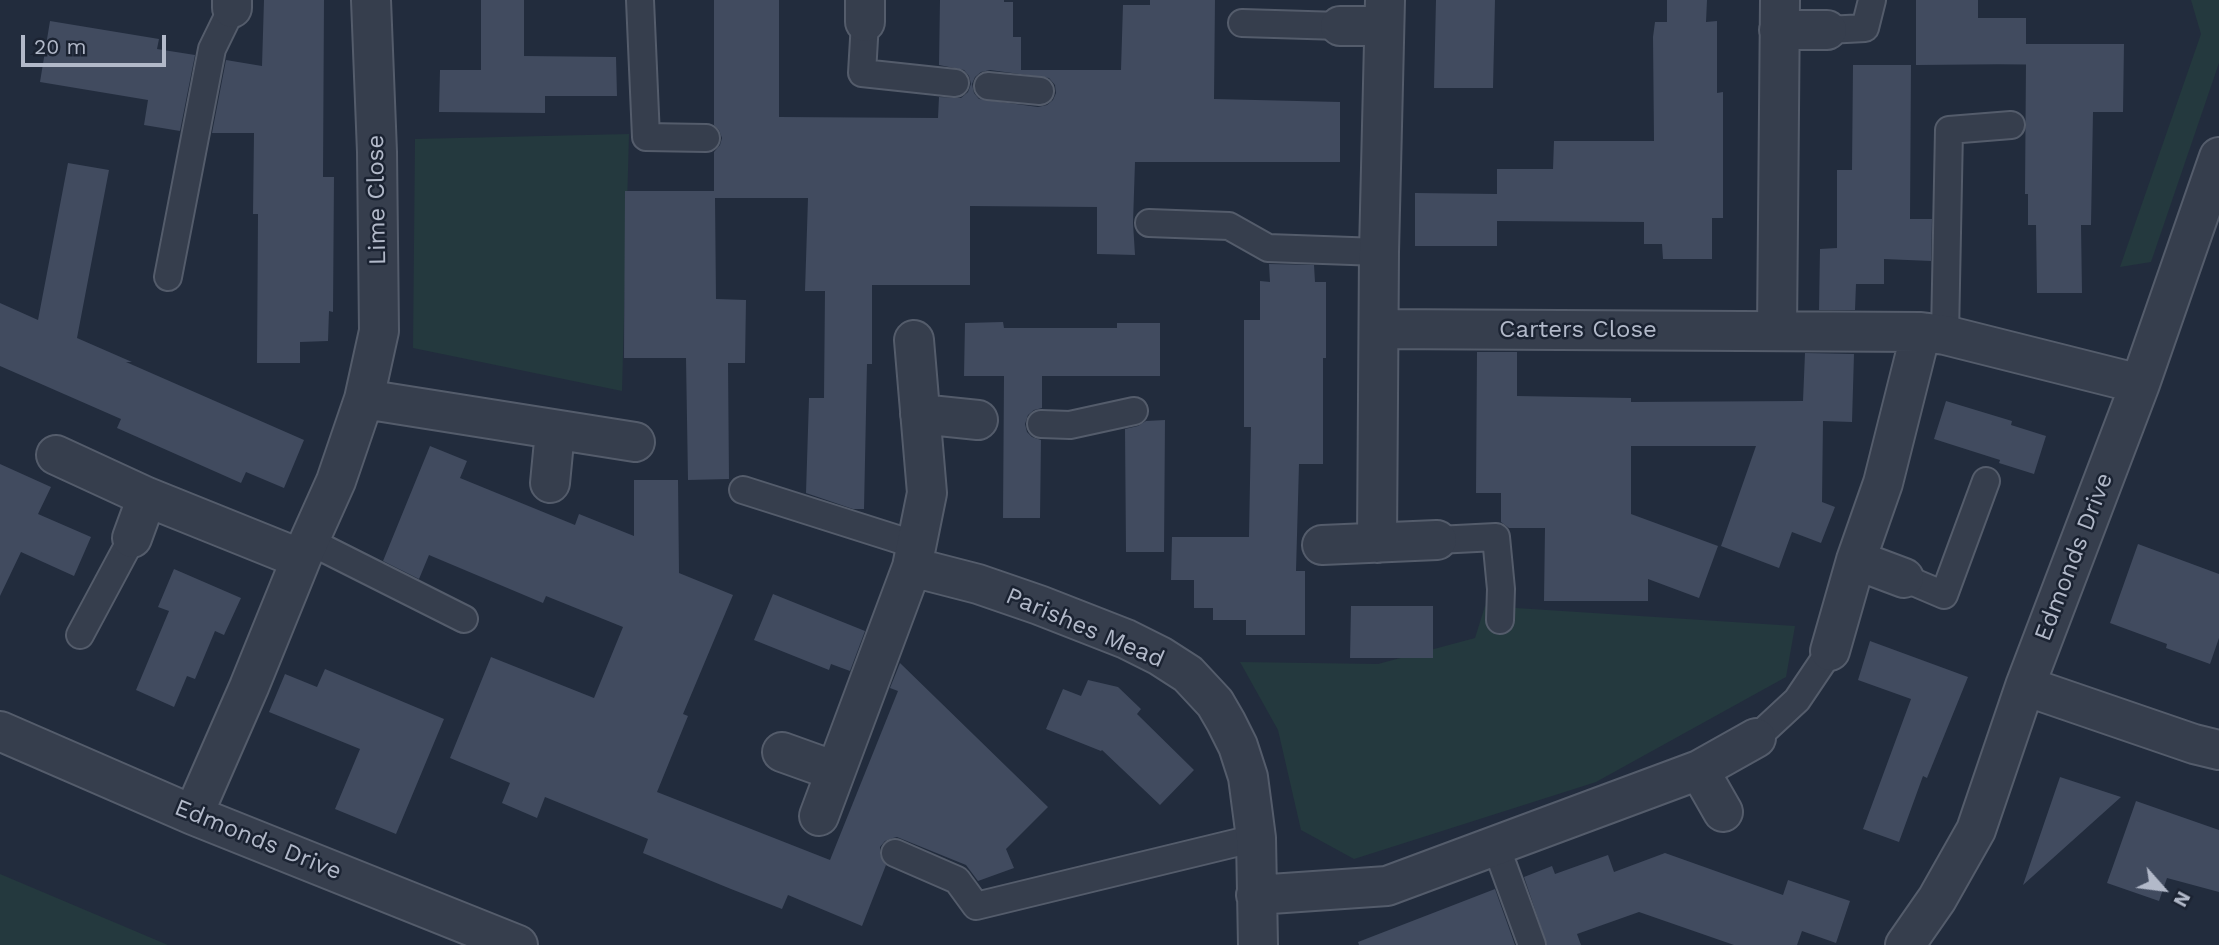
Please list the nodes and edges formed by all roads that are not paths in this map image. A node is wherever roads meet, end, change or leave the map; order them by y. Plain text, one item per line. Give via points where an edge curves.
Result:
1 (371, 0) edge
2 (640, 0) edge
3 (1872, 0) edge
4 (232, 4) edge
5 (865, 11) edge
6 (1384, 13) edge
7 (1779, 15) edge
8 (1242, 23) dead end
9 (1340, 26) joint
10 (1827, 30) joint
11 (955, 83) dead end
12 (988, 86) dead end
13 (1040, 91) dead end
14 (2011, 125) dead end
15 (706, 138) dead end
16 (2219, 157) edge
17 (1149, 223) dead end
18 (1379, 252) junction
19 (168, 277) dead end
20 (1380, 329) junction
21 (1777, 331) junction
22 (1933, 334) junction
23 (914, 340) dead end
24 (2140, 384) junction
25 (364, 399) junction
26 (1134, 411) dead end
27 (920, 414) junction
28 (991, 421) dead end
29 (1041, 424) dead end
30 (555, 431) junction
31 (635, 442) dead end
32 (56, 455) dead end
33 (1986, 481) dead end
34 (550, 483) dead end
35 (743, 490) dead end
36 (148, 497) junction
37 (132, 538) joint
38 (1437, 540) joint
39 (1377, 543) junction
40 (1322, 545) dead end
41 (305, 550) junction
42 (914, 556) junction
43 (1856, 560) junction
44 (1904, 578) joint
45 (464, 619) dead end
46 (1500, 620) dead end
47 (80, 635) dead end
48 (1830, 651) joint
49 (2025, 686) junction
50 (0, 731) edge
51 (1756, 738) joint
52 (2219, 750) edge
53 (782, 752) dead end
54 (1699, 769) junction
55 (835, 771) junction
56 (1723, 812) dead end
57 (192, 815) junction
58 (819, 816) dead end
59 (1256, 838) junction
60 (1496, 846) junction
61 (895, 853) dead end
62 (1256, 895) junction
63 (518, 945) edge
64 (1258, 945) edge
65 (1532, 945) edge
66 (1905, 945) edge

1 - 25 street, Lime Close via 379,331
2 - 15 lane via 646,137
3 - 10 lane via 1865,27
4 - 19 lane via 212,49
5 - 11 lane via 862,74
6 - 9 street
6 - 18 street
7 - 10 street
7 - 21 street
8 - 9 lane
12 - 13 lane
14 - 22 lane via 1949,130
16 - 24 street, Edmonds Drive
17 - 18 lane via 1229,226 1268,248
18 - 20 street
20 - 21 street, Carters Close
20 - 39 street
21 - 22 street, Carters Close
22 - 24 street, Carters Close
22 - 43 street
23 - 27 street
24 - 49 street, Edmonds Drive
25 - 30 street
25 - 41 street, Lime Close via 336,481
26 - 29 lane via 1070,425
27 - 28 street
27 - 42 street via 927,493
30 - 31 street
30 - 34 street
32 - 36 street
33 - 44 lane via 1944,595
35 - 42 lane
36 - 37 street
36 - 41 street
37 - 47 lane
38 - 39 street
38 - 46 lane via 1496,537
39 - 40 street
41 - 45 lane
41 - 57 street, Lime Close
42 - 55 street
42 - 59 street, Parishes Mead via 1126,639 1188,674 1214,703 1238,746 1248,777
43 - 44 street
43 - 48 street
48 - 51 lane via 1797,700
49 - 52 street
49 - 66 street, Edmonds Drive via 1976,830
50 - 57 street, Edmonds Drive
51 - 54 street
53 - 55 street
54 - 56 street
54 - 60 street
55 - 58 street
57 - 63 street, Edmonds Drive
59 - 61 lane via 976,906 957,880
59 - 62 street, Parishes Mead
60 - 62 street via 1387,886
60 - 65 lane
62 - 64 street, Parishes Mead

